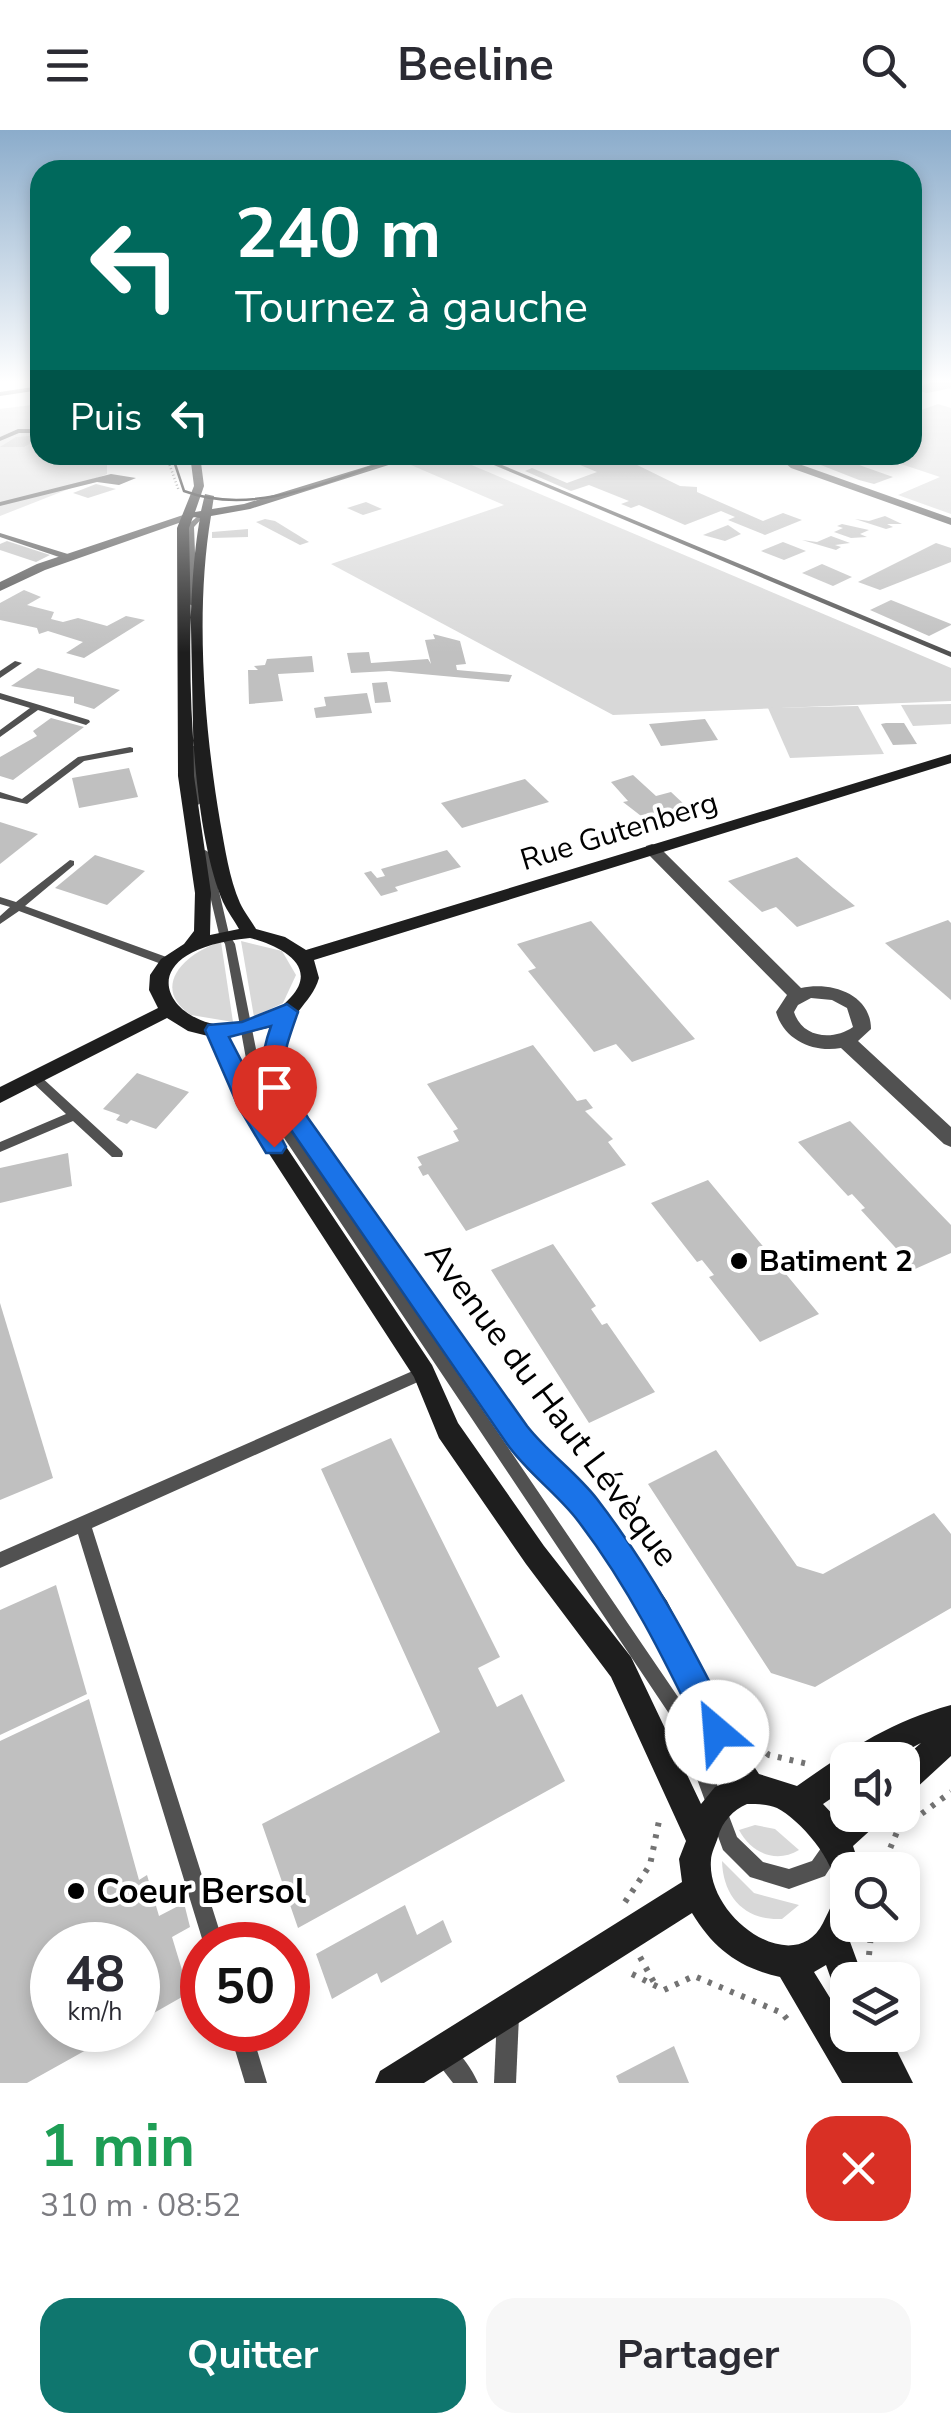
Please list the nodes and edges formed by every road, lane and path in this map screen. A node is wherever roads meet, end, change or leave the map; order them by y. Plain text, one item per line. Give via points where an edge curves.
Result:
1 (171, 471) edge
2 (197, 471) edge
3 (208, 471) edge
4 (341, 471) edge
5 (363, 471) edge
6 (512, 471) edge
7 (809, 471) edge
8 (98, 480) dead end
9 (178, 491) dead end
10 (0, 504) edge
11 (196, 515) junction
12 (951, 522) edge
13 (0, 535) edge
14 (68, 557) junction
15 (0, 587) edge
16 (951, 654) edge
17 (18, 663) dead end
18 (0, 676) edge
19 (0, 696) edge
20 (36, 708) junction
21 (186, 711) junction
22 (86, 722) dead end
23 (0, 734) edge
24 (130, 750) dead end
25 (951, 758) edge
26 (0, 795) edge
27 (652, 849) junction
28 (70, 863) dead end
29 (0, 900) edge
30 (18, 906) junction
31 (0, 920) edge
32 (235, 933) junction
33 (193, 944) junction
34 (304, 957) junction
35 (168, 962) junction
36 (797, 995) junction
37 (168, 1010) junction
38 (287, 1012) junction
39 (245, 1029) junction
40 (216, 1030) junction
41 (846, 1041) junction
42 (35, 1078) junction
43 (0, 1096) edge
44 (74, 1115) junction
45 (951, 1139) edge
46 (0, 1147) edge
47 (117, 1154) dead end
48 (424, 1372) junction
49 (83, 1524) junction
50 (0, 1560) edge
51 (951, 1720) edge
52 (685, 1722) junction
53 (951, 1736) edge
54 (891, 1742) edge
55 (724, 1744) junction
56 (920, 1764) edge
57 (830, 1781) edge
58 (752, 1790) junction
59 (951, 1792) edge
60 (800, 1802) junction
61 (717, 1807) junction
62 (846, 1832) edge
63 (699, 1835) junction
64 (836, 1841) junction
65 (839, 1852) edge
66 (884, 1852) edge
67 (698, 1891) junction
68 (207, 1922) edge
69 (830, 1942) edge
70 (790, 1962) junction
71 (632, 1974) dead end
72 (508, 2012) junction
73 (798, 2033) dead end
74 (442, 2051) junction
75 (247, 2052) edge
76 (879, 2052) edge
77 (256, 2083) edge
78 (392, 2083) edge
79 (467, 2083) edge
80 (504, 2083) edge
81 (862, 2083) edge
82 (896, 2083) edge

1 - 9 path
2 - 11 main road, Avenue du Haut Lévèque
3 - 11 main road, Avenue du Haut Lévèque via 210,490
4 - 11 main road
5 - 11 main road
6 - 16 lane
7 - 12 street
8 - 10 lane
11 - 14 street
11 - 21 main road, Avenue du Haut Lévèque via 183,533
11 - 32 main road, Avenue du Haut Lévèque via 208,815
13 - 14 lane
14 - 15 street
17 - 18 lane
19 - 20 lane
20 - 22 lane
20 - 23 lane
21 - 32 lane, Avenue du Haut Lévèque via 194,730 196,806
21 - 33 main road, Avenue du Haut Lévèque via 189,812 203,893 204,932
24 - 26 lane via 81,759 24,802
25 - 27 main road, Rue Gutenberg
27 - 34 main road, Rue Gutenberg
27 - 36 street
28 - 30 lane
29 - 30 lane
30 - 31 lane
30 - 35 lane
32 - 33 main road
32 - 34 main road via 291,944
32 - 39 lane, Avenue du Haut Lévèque
33 - 35 main road
34 - 38 main road, Avenue du Haut Lévèque via 308,984
35 - 37 main road via 159,995
36 - 41 street via 784,1008 789,1026 809,1039
36 - 41 street via 820,991 854,1004 862,1029
37 - 40 main road via 188,1024
37 - 42 main road
38 - 39 main road
38 - 55 main road, Avenue du Haut Lévèque via 270,1059 275,1082 300,1124 526,1448 584,1505 626,1566
39 - 40 main road
39 - 52 lane, Avenue du Haut Lévèque via 268,1105
40 - 48 main road via 258,1121
41 - 45 street
42 - 43 main road
42 - 44 lane
44 - 46 lane
44 - 47 lane
48 - 49 lane
48 - 63 main road via 448,1430 620,1668
49 - 50 lane
49 - 68 lane
51 - 54 main road
52 - 55 lane, Avenue du Haut Lévèque
52 - 61 lane, Avenue du Haut Lévèque
53 - 56 main road
55 - 58 main road, Avenue du Haut Lévèque
57 - 60 main road
58 - 60 main road
58 - 61 main road
59 - 66 path via 898,1827
60 - 64 main road
61 - 63 main road
61 - 64 lane via 742,1858 774,1877 804,1876 818,1868
62 - 64 main road
63 - 67 main road
64 - 65 main road
67 - 70 main road via 724,1936 767,1961
67 - 72 main road
69 - 70 main road
70 - 81 main road
71 - 73 path via 664,1990 694,1976 782,2013
72 - 74 main road
72 - 80 lane
74 - 78 main road
74 - 79 lane
75 - 77 lane
76 - 82 main road

